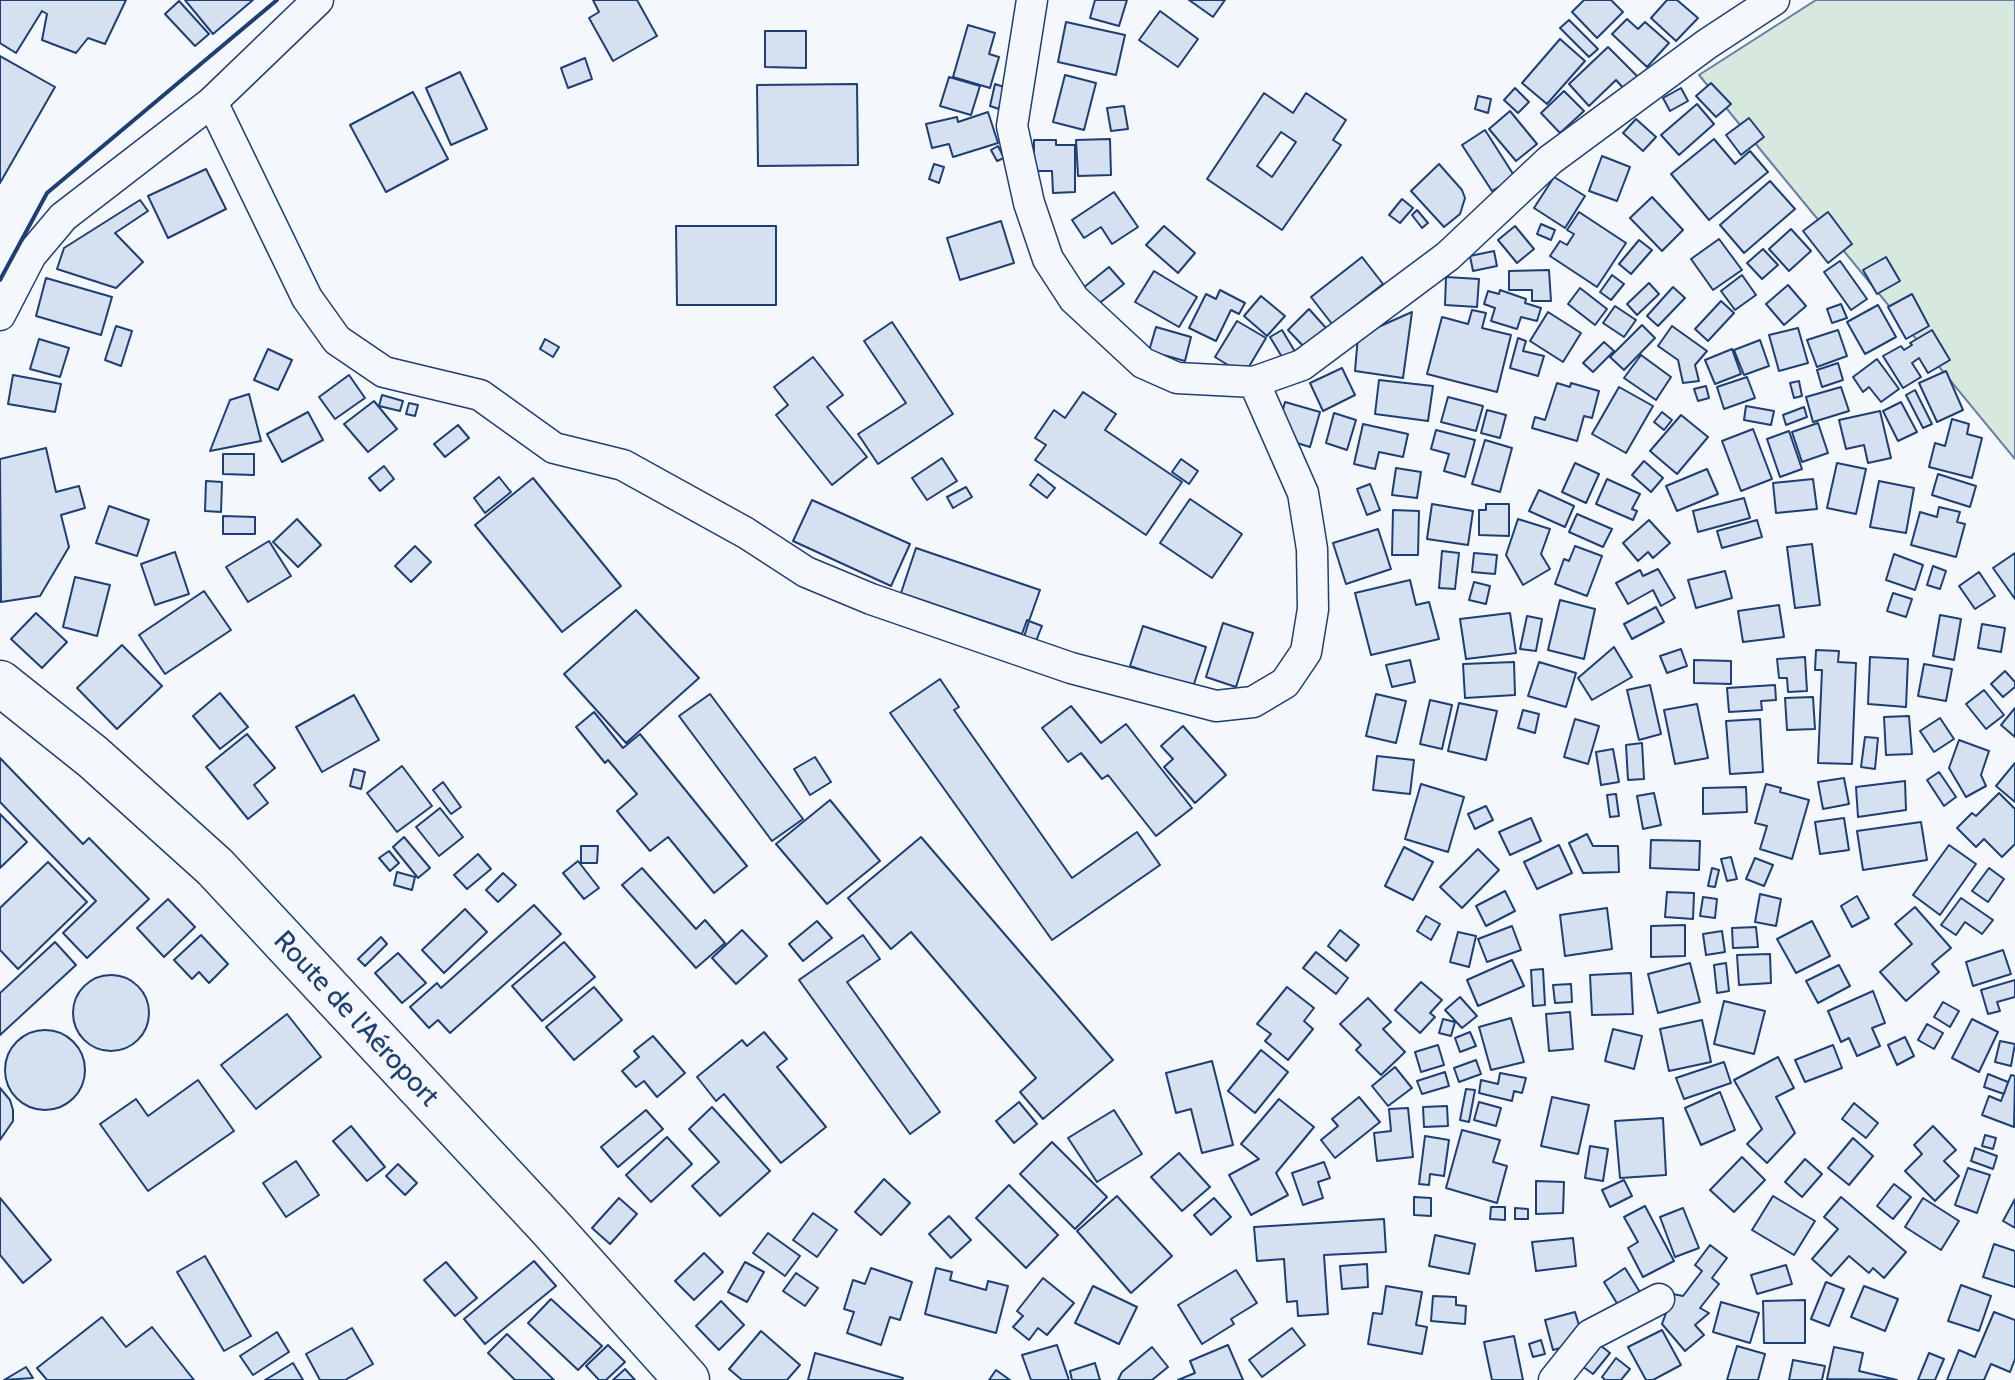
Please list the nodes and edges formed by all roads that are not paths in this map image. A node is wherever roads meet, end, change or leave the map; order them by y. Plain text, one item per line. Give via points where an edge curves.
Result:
1 (318, 0) edge
2 (1032, 0) edge
3 (1774, 0) edge
4 (212, 102) junction
5 (0, 315) edge
6 (1254, 382) junction
7 (0, 683) edge
8 (1659, 1299) dead end
9 (687, 1380) edge
10 (1554, 1380) edge

1 - 4 street
2 - 6 street via 1012,126 1048,259 1074,299 1143,363 1177,378
3 - 6 street via 1550,160 1448,256 1313,357
4 - 5 street via 63,217 31,255
4 - 6 street via 307,298 337,340 384,372 480,395 554,448 623,465 806,572 871,599 1071,668 1216,706 1253,702 1285,683 1306,652 1313,609 1312,549 1303,493
7 - 9 highway, Route de l'Aéroport via 93,757 215,867
8 - 10 street via 1590,1335

